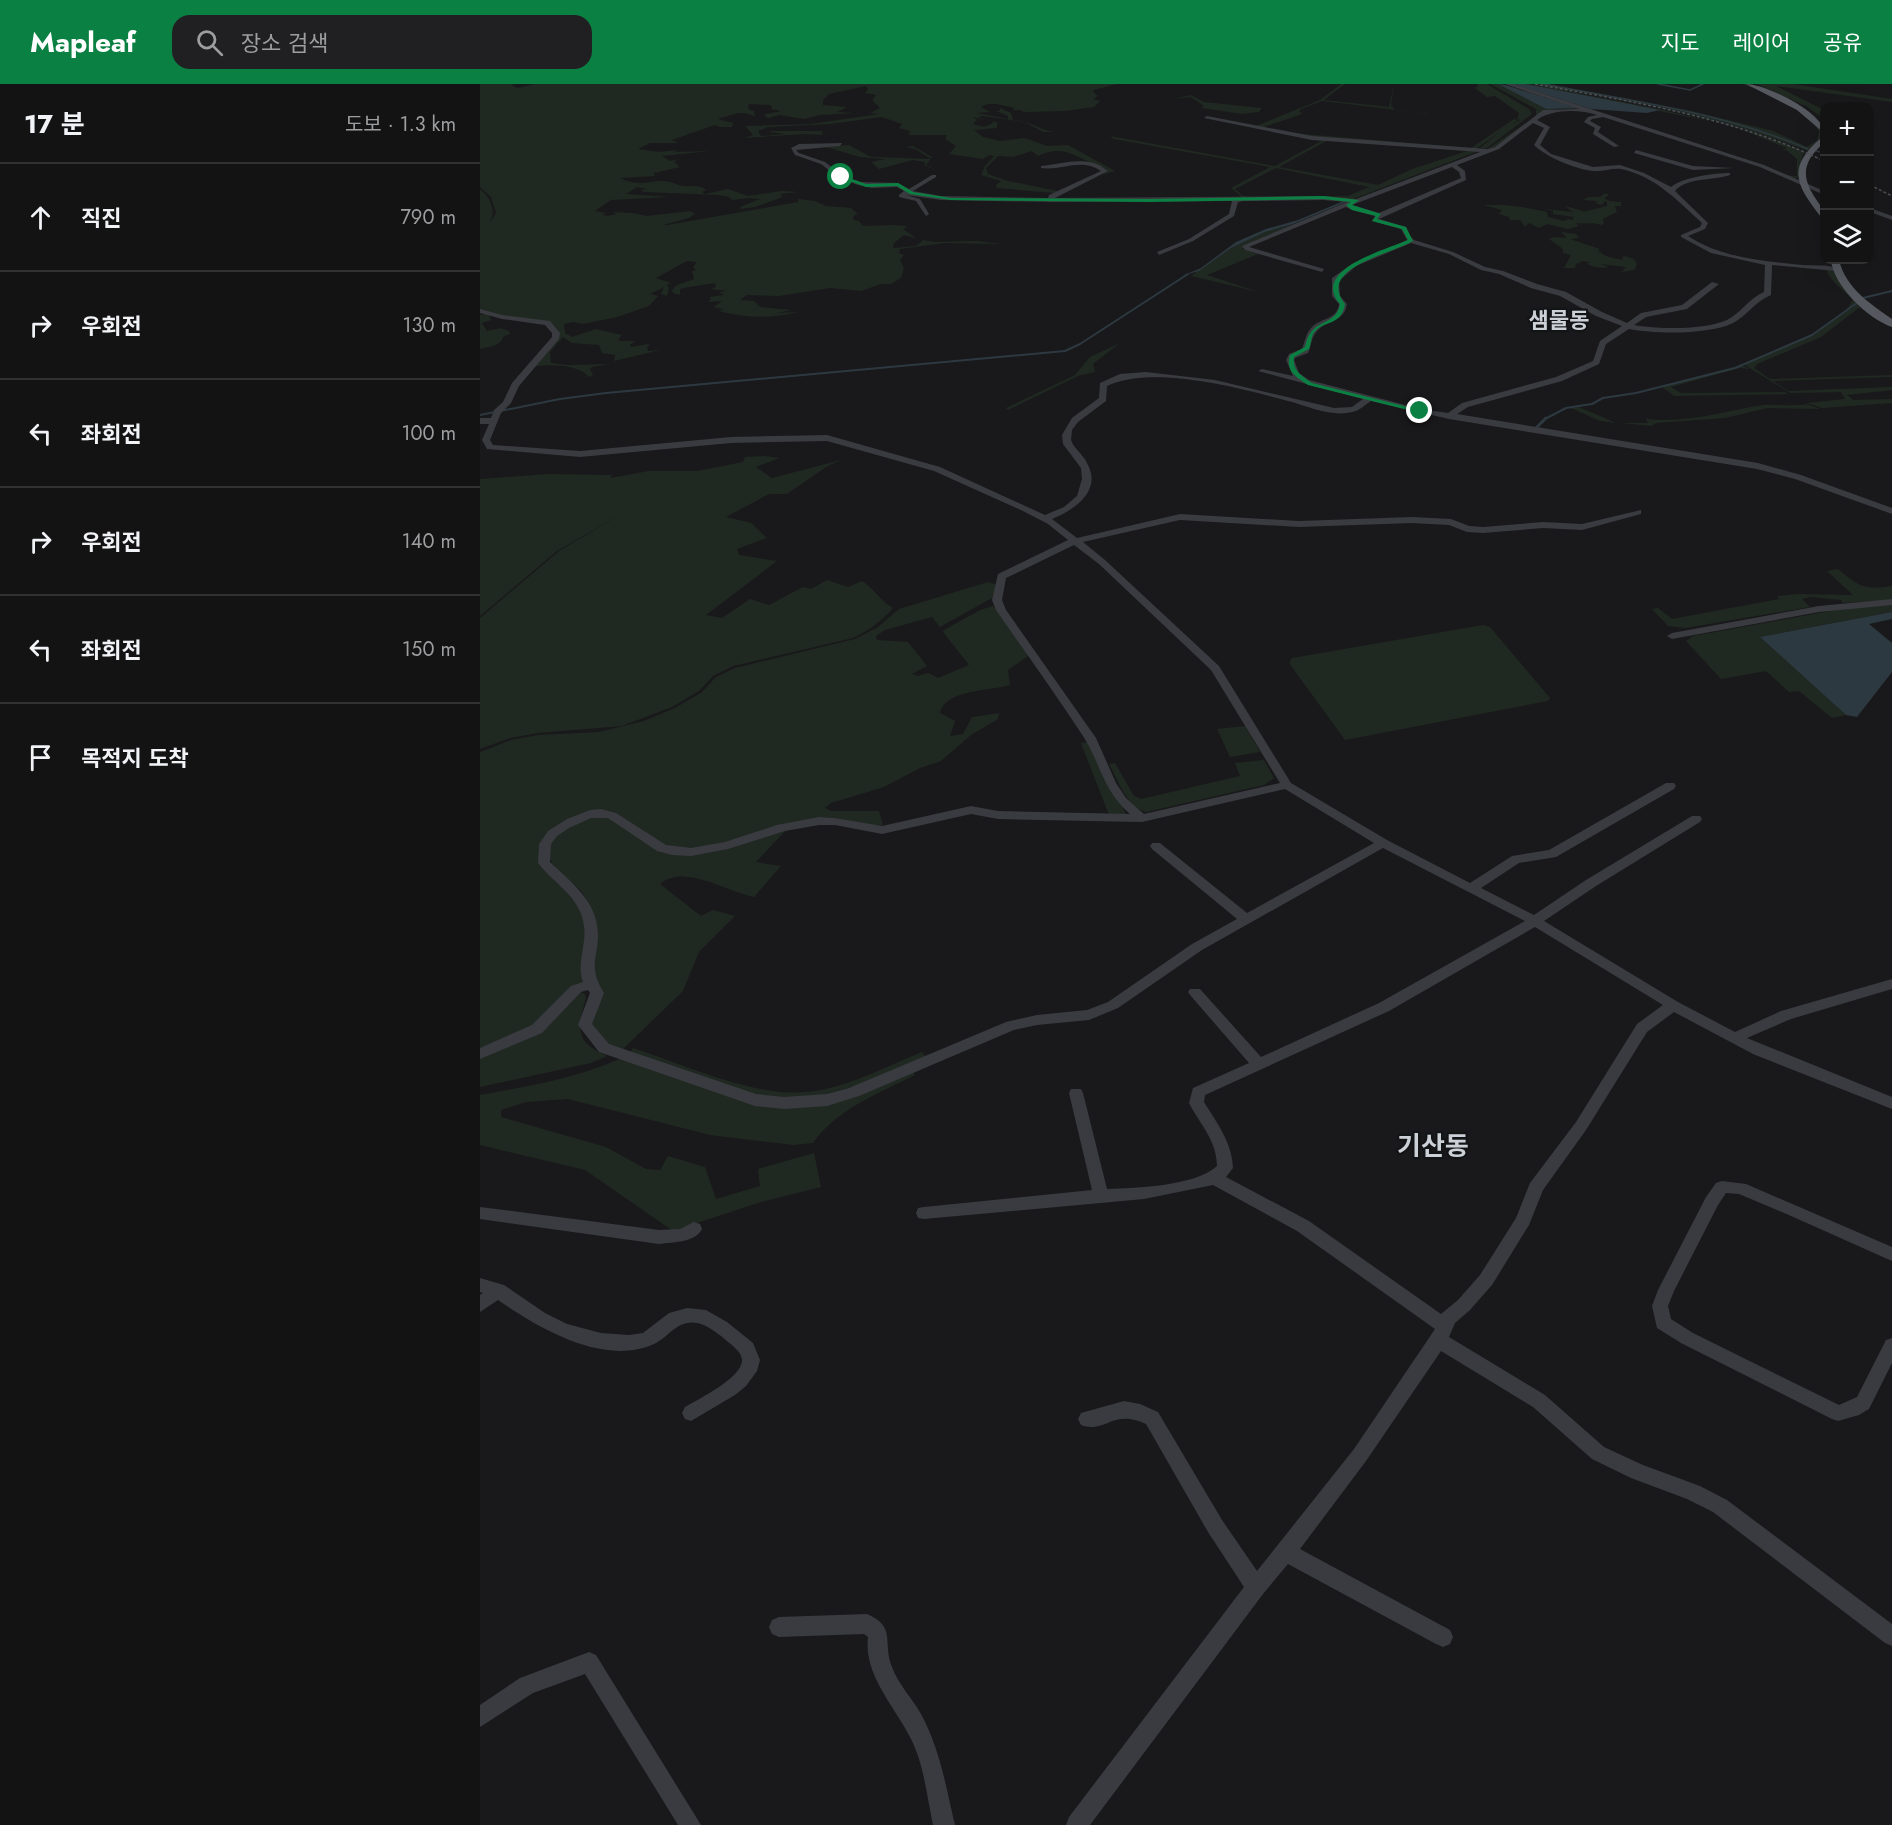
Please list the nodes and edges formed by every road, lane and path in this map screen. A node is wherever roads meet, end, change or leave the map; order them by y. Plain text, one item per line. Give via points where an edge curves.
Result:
1 (1508, 84) edge
2 (1749, 84) edge
3 (1588, 110) junction
4 (1603, 115) junction
5 (1207, 118) dead end
6 (1534, 121) junction
7 (1820, 126) edge
8 (1820, 143) edge
9 (840, 144) dead end
10 (1616, 146) dead end
11 (1486, 150) junction
12 (1636, 152) dead end
13 (1746, 161) junction
14 (1453, 165) junction
15 (1043, 167) dead end
16 (1731, 168) junction
17 (934, 176) dead end
18 (1803, 185) junction
19 (1671, 191) junction
20 (1820, 191) edge
21 (908, 192) junction
22 (1240, 199) junction
23 (1052, 200) junction
24 (1351, 201) junction
25 (1820, 210) edge
26 (1874, 212) edge
27 (926, 214) dead end
28 (1380, 215) junction
29 (1892, 218) edge
30 (1410, 241) junction
31 (1159, 253) dead end
32 (1769, 264) junction
33 (1820, 264) edge
34 (1836, 264) edge
35 (1322, 270) dead end
36 (1714, 284) dead end
37 (480, 311) edge
38 (1892, 324) edge
39 (1627, 326) junction
40 (1262, 371) dead end
41 (1310, 384) junction
42 (1368, 399) junction
43 (495, 416) junction
44 (1449, 416) junction
45 (480, 421) edge
46 (1892, 511) edge
47 (1638, 512) dead end
48 (1045, 518) junction
49 (1077, 542) junction
50 (1892, 602) edge
51 (1672, 636) dead end
52 (1287, 785) junction
53 (1670, 786) dead end
54 (1142, 818) junction
55 (1696, 819) dead end
56 (1383, 843) junction
57 (1156, 846) dead end
58 (1471, 888) junction
59 (1246, 918) junction
60 (1535, 921) junction
61 (591, 984) junction
62 (1892, 984) edge
63 (1195, 992) dead end
64 (1673, 1005) junction
65 (1734, 1038) junction
66 (480, 1054) edge
67 (1258, 1064) junction
68 (1076, 1093) dead end
69 (1892, 1103) edge
70 (1214, 1178) junction
71 (1101, 1195) junction
72 (480, 1213) edge
73 (924, 1213) dead end
74 (694, 1228) dead end
75 (1892, 1254) edge
76 (480, 1286) edge
77 (498, 1290) junction
78 (480, 1305) edge
79 (1441, 1333) junction
80 (1892, 1344) edge
81 (691, 1413) dead end
82 (1087, 1419) dead end
83 (1286, 1552) junction
84 (1256, 1587) junction
85 (779, 1626) dead end
86 (1892, 1636) edge
87 (1443, 1637) dead end
88 (480, 1717) edge
89 (690, 1825) edge
90 (944, 1825) edge
91 (1077, 1825) edge

1 - 3 street
2 - 7 main road via 1801,110
3 - 4 street
3 - 6 street via 1545,111
4 - 10 street via 1587,122 1598,127 1595,133
4 - 13 street
5 - 11 street via 1312,138
6 - 11 street via 1500,146
6 - 19 street via 1547,128 1537,145 1550,155 1593,169 1624,168
8 - 18 main road via 1803,159
9 - 21 street via 793,149 841,177 872,186 898,185
11 - 14 street
12 - 16 street via 1693,168
13 - 16 street
13 - 18 street
14 - 24 street
14 - 28 street via 1462,171 1464,179
15 - 23 street via 1079,162 1105,171 1051,196
16 - 19 street via 1724,176 1684,182
17 - 21 street
18 - 20 street
18 - 25 main road
19 - 32 street via 1705,225 1684,238 1707,250
21 - 23 street via 951,199
21 - 27 street via 901,196 918,200
22 - 23 street
22 - 24 street
22 - 31 street via 1232,215 1213,228
24 - 28 street via 1354,209
24 - 35 street via 1245,246
26 - 29 street
28 - 30 street via 1374,220 1404,228
30 - 39 street via 1563,294
30 - 41 street via 1354,265 1335,280 1336,296 1343,304 1341,312 1315,329 1305,351 1290,360 1295,374
32 - 33 street
32 - 39 street via 1768,293 1755,297 1729,322 1664,330
34 - 38 main road via 1856,297
36 - 39 street via 1684,308 1648,313
37 - 43 street via 547,323 556,333
39 - 44 street via 1603,343 1596,362 1559,379 1465,405
40 - 41 street
41 - 42 street
42 - 44 street
42 - 48 street via 1354,410 1334,411 1206,381 1142,375 1107,381 1103,399 1080,414 1067,431 1069,447 1084,462 1084,490 1074,506
43 - 45 street
43 - 48 street via 486,440 490,447 567,454 731,440 827,438 937,469
44 - 46 street via 1758,466
47 - 49 street via 1582,527 1543,525 1483,530 1451,522 1412,520 1299,524 1180,518
48 - 49 street
49 - 52 street via 1215,669
49 - 54 street via 1001,576 997,600 1090,738 1110,783 1122,801
50 - 51 street via 1820,609
52 - 54 street
52 - 56 street
53 - 58 street via 1552,854 1516,859
54 - 61 street via 998,815 979,810 882,830 818,821 711,850 688,852 668,850 617,819 592,813 558,830 545,844 544,863 577,893 587,910 592,926 585,971
55 - 60 street
56 - 58 street
56 - 59 street
57 - 59 street
58 - 60 street
59 - 61 street via 1113,1005 1089,1015 1011,1026 826,1100 755,1100 604,1048 585,1025 597,993
60 - 64 street
60 - 67 street via 1384,1007
61 - 66 street via 576,989 537,1029
62 - 65 street via 1786,1014
63 - 67 street
64 - 65 street
64 - 79 street via 1642,1028 1581,1126 1536,1187 1517,1230 1486,1280 1448,1318
65 - 69 street
67 - 70 street via 1198,1092 1196,1103 1226,1155 1225,1168
68 - 71 street
70 - 71 street via 1126,1195
70 - 79 street via 1303,1226
71 - 73 street
72 - 74 street via 659,1237 682,1236
75 - 80 street via 1740,1188 1722,1187 1677,1266 1660,1306 1663,1323 1687,1338 1838,1413 1863,1403
76 - 77 street
77 - 78 street
77 - 81 street via 541,1321 585,1338 637,1341 652,1337 675,1316 697,1315 720,1326 742,1342 753,1360 747,1374
79 - 83 street via 1360,1455
79 - 86 street via 1539,1401 1598,1453 1720,1506
82 - 84 street via 1103,1418 1117,1408 1134,1409 1152,1418
83 - 84 street
83 - 87 street
84 - 91 street
85 - 90 street via 867,1624 878,1632 876,1651 884,1675 914,1722 928,1753
88 - 89 street via 527,1685 589,1662

